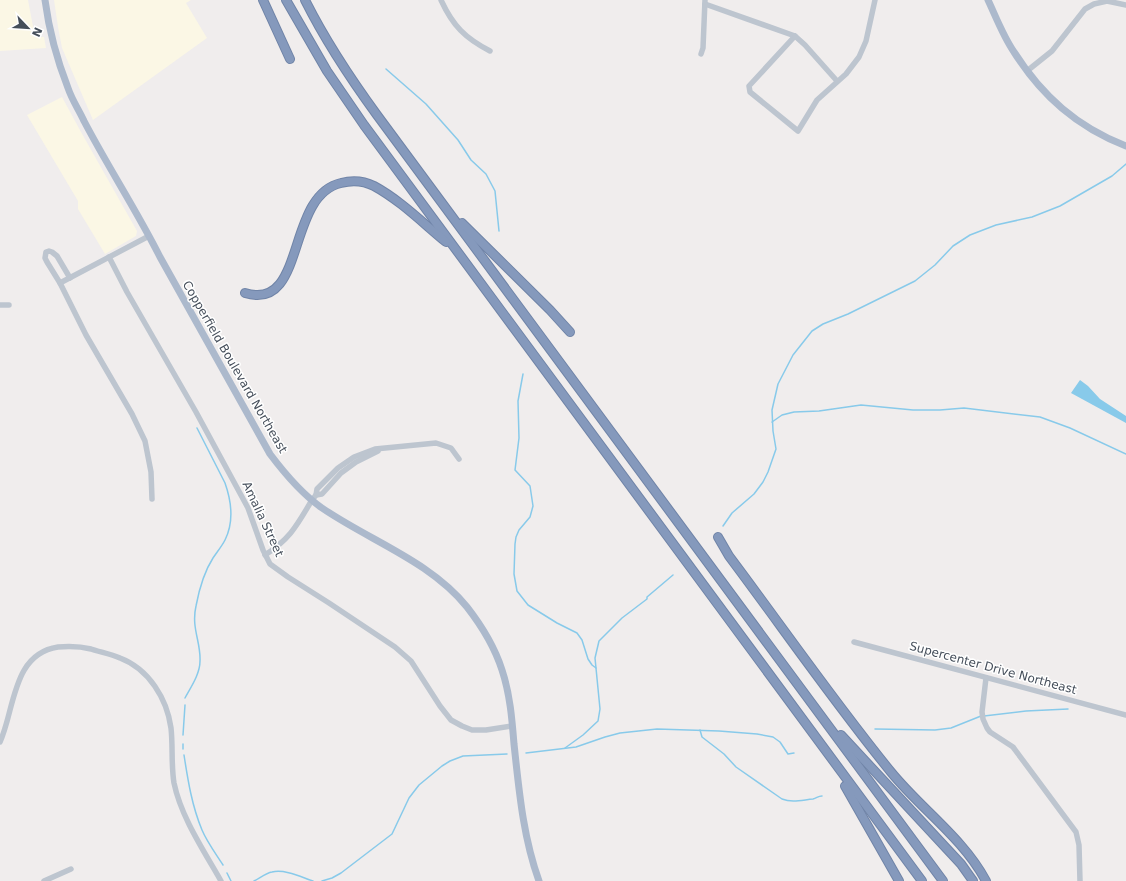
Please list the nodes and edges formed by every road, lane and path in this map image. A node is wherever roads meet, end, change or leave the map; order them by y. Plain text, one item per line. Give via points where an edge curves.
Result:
1 (45, 0) edge
2 (263, 0) edge
3 (286, 0) edge
4 (305, 0) edge
5 (441, 0) edge
6 (875, 0) edge
7 (988, 0) edge
8 (705, 2) edge
9 (1126, 5) edge
10 (795, 36) junction
11 (490, 51) dead end
12 (701, 54) dead end
13 (290, 59) dead end
14 (1027, 71) junction
15 (838, 81) junction
16 (1126, 146) edge
17 (444, 206) junction
18 (149, 236) junction
19 (456, 250) junction
20 (110, 257) junction
21 (70, 278) junction
22 (60, 283) junction
23 (245, 292) dead end
24 (0, 305) edge
25 (9, 305) dead end
26 (570, 332) dead end
27 (459, 460) dead end
28 (314, 497) junction
29 (152, 499) dead end
30 (718, 537) dead end
31 (265, 555) junction
32 (854, 642) dead end
33 (986, 678) junction
34 (817, 709) junction
35 (1126, 715) edge
36 (512, 726) junction
37 (0, 742) edge
38 (830, 757) junction
39 (71, 869) dead end
40 (44, 881) edge
41 (221, 881) edge
42 (539, 881) edge
43 (899, 881) edge
44 (922, 881) edge
45 (943, 881) edge
46 (972, 881) edge
47 (986, 881) edge
48 (1080, 881) edge

1 - 18 main road, Copperfield Boulevard Northeast via 55,49 71,96 92,138
2 - 13 highway
3 - 19 highway via 343,95
4 - 17 highway via 356,85
5 - 11 street via 462,32 476,44
6 - 15 street via 866,41 859,57
7 - 14 main road via 1009,43
8 - 10 street
8 - 12 street
9 - 14 street via 1107,1 1086,9 1052,51
10 - 15 street
10 - 15 street via 749,86 750,92 798,131 816,100
14 - 16 main road via 1065,111 1096,133
17 - 26 highway
17 - 34 highway
18 - 20 street
18 - 28 main road, Copperfield Boulevard Northeast via 270,454 295,484
19 - 23 highway via 384,192 364,183 346,182 328,188 313,203 281,284 263,294 252,295
19 - 38 highway
20 - 21 street
20 - 31 street, Amalia Street via 248,508
21 - 22 street
21 - 22 street via 55,254 46,252 45,258
22 - 29 street via 145,441 151,472
24 - 25 street
27 - 28 street via 450,448 436,443 375,449 354,457 338,468 316,489
28 - 31 street via 293,532
28 - 36 main road, Copperfield Boulevard Northeast via 321,508 426,570 467,607 494,650 502,670 509,696
30 - 47 highway via 729,556 876,753 913,797 969,855
31 - 36 street, Amalia Street via 270,564 378,635 411,661 451,720 472,730
32 - 33 street, Supercenter Drive Northeast
33 - 35 street, Supercenter Drive Northeast
33 - 48 street via 982,705 984,723 990,732 1013,747 1076,832
34 - 45 highway
34 - 46 highway via 961,864
36 - 42 main road, Copperfield Boulevard Northeast via 523,818 528,846
37 - 41 street via 22,672 37,655 54,648 74,646 121,658 132,664 157,689 166,705 171,727 172,766 178,799
38 - 43 highway
38 - 44 highway
39 - 40 street

